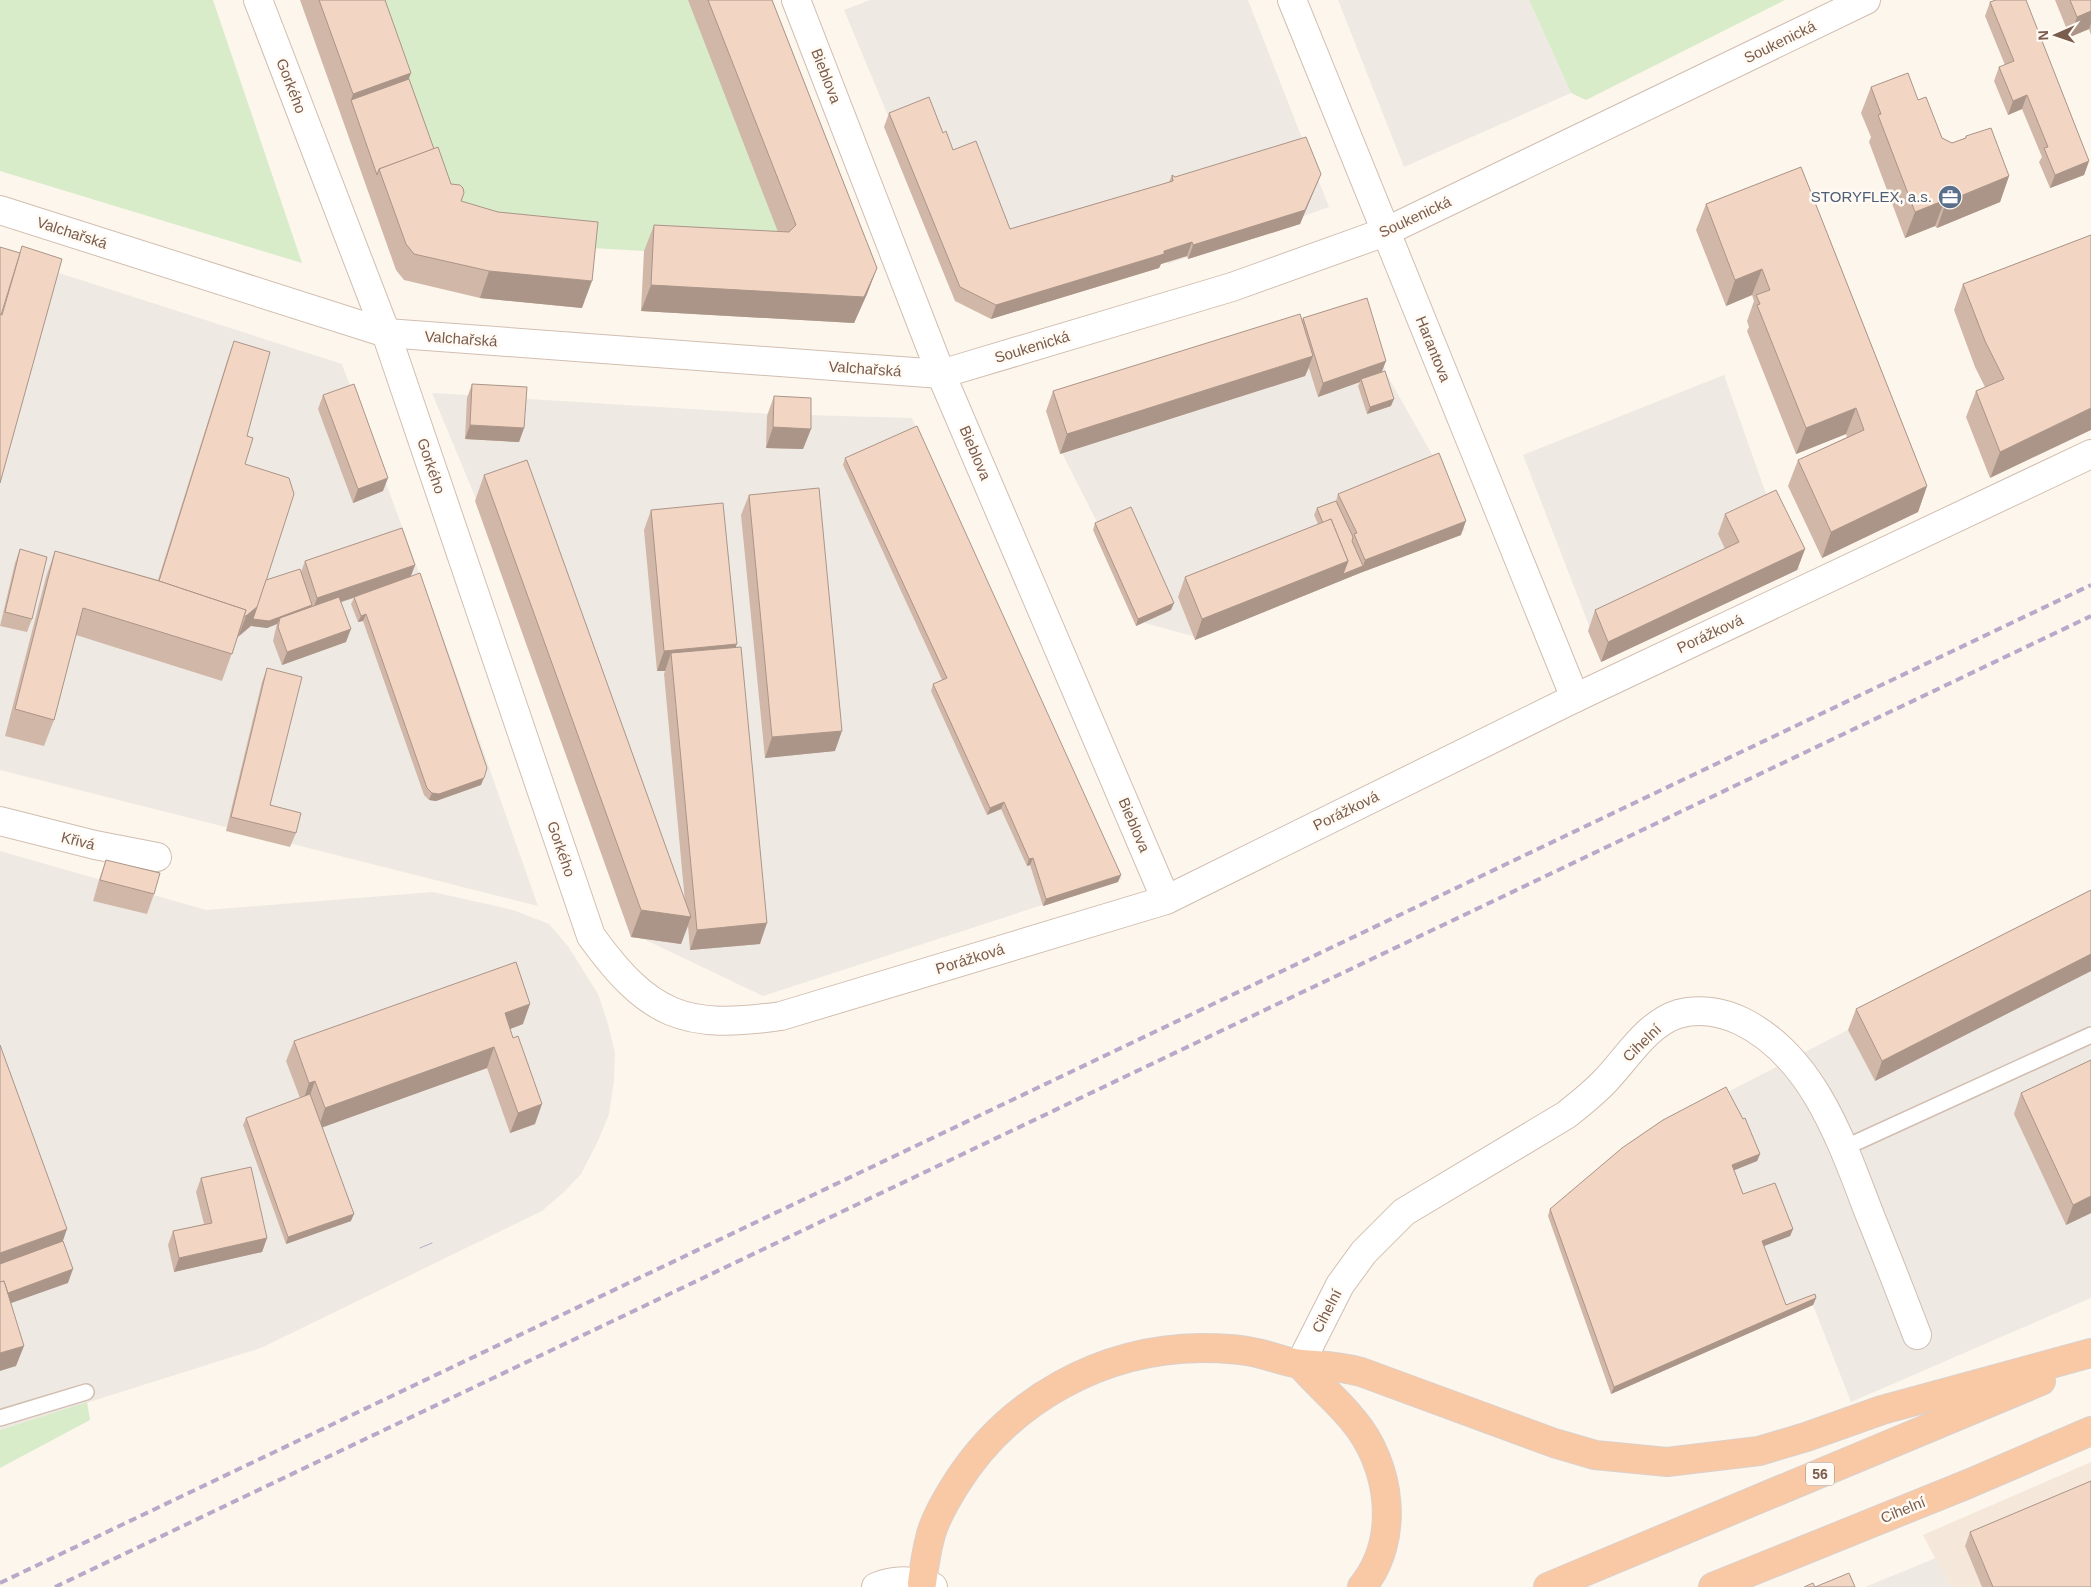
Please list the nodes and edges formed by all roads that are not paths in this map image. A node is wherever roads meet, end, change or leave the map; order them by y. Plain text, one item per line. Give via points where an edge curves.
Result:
1 (258, 0) edge
2 (796, 0) edge
3 (1292, 0) edge
4 (1866, 0) edge
5 (0, 210) edge
6 (1385, 232) junction
7 (386, 333) junction
8 (941, 374) junction
9 (2091, 454) edge
10 (1574, 698) junction
11 (0, 821) edge
12 (157, 857) dead end
13 (1166, 900) junction
14 (590, 936) joint
15 (2091, 1036) edge
16 (1844, 1148) junction
17 (1918, 1335) dead end
18 (2091, 1353) edge
19 (2091, 1360) edge
20 (1300, 1364) junction
21 (86, 1392) dead end
22 (0, 1418) edge
23 (2091, 1431) edge
24 (927, 1585) edge
25 (876, 1587) edge
26 (1362, 1587) edge
27 (1548, 1587) edge
28 (1713, 1587) edge

1 - 7 street, Gorkého
2 - 8 street, Bieblova
3 - 6 street, Harantova
4 - 6 street, Soukenická
5 - 7 street, Valchařská
6 - 8 street, Soukenická via 1232,287
6 - 10 street, Harantova
7 - 8 street, Valchařská
7 - 14 street, Gorkého
8 - 13 street, Bieblova
9 - 10 street, Porážková
10 - 13 street, Porážková
11 - 12 street, Křivá
13 - 14 street, Porážková via 781,1016 745,1021 699,1019 666,1010 615,969
15 - 16 lane
16 - 17 street, Cihelní
16 - 20 street, Cihelní via 1809,1085 1790,1059 1764,1034 1721,1013 1698,1011 1677,1014 1646,1036 1588,1098 1566,1115 1404,1212 1364,1252 1340,1285
18 - 20 highway via 1882,1410 1759,1450 1667,1462 1595,1455 1361,1372 1337,1365
19 - 27 highway, 56
20 - 24 highway via 1256,1352 1200,1348 1173,1350 1102,1366 1045,1392 1016,1414 966,1467 930,1537
20 - 26 highway via 1354,1420 1381,1472 1387,1501 1386,1528 1378,1562
21 - 22 lane
23 - 28 highway, Cihelní
24 - 25 street via 899,1581

